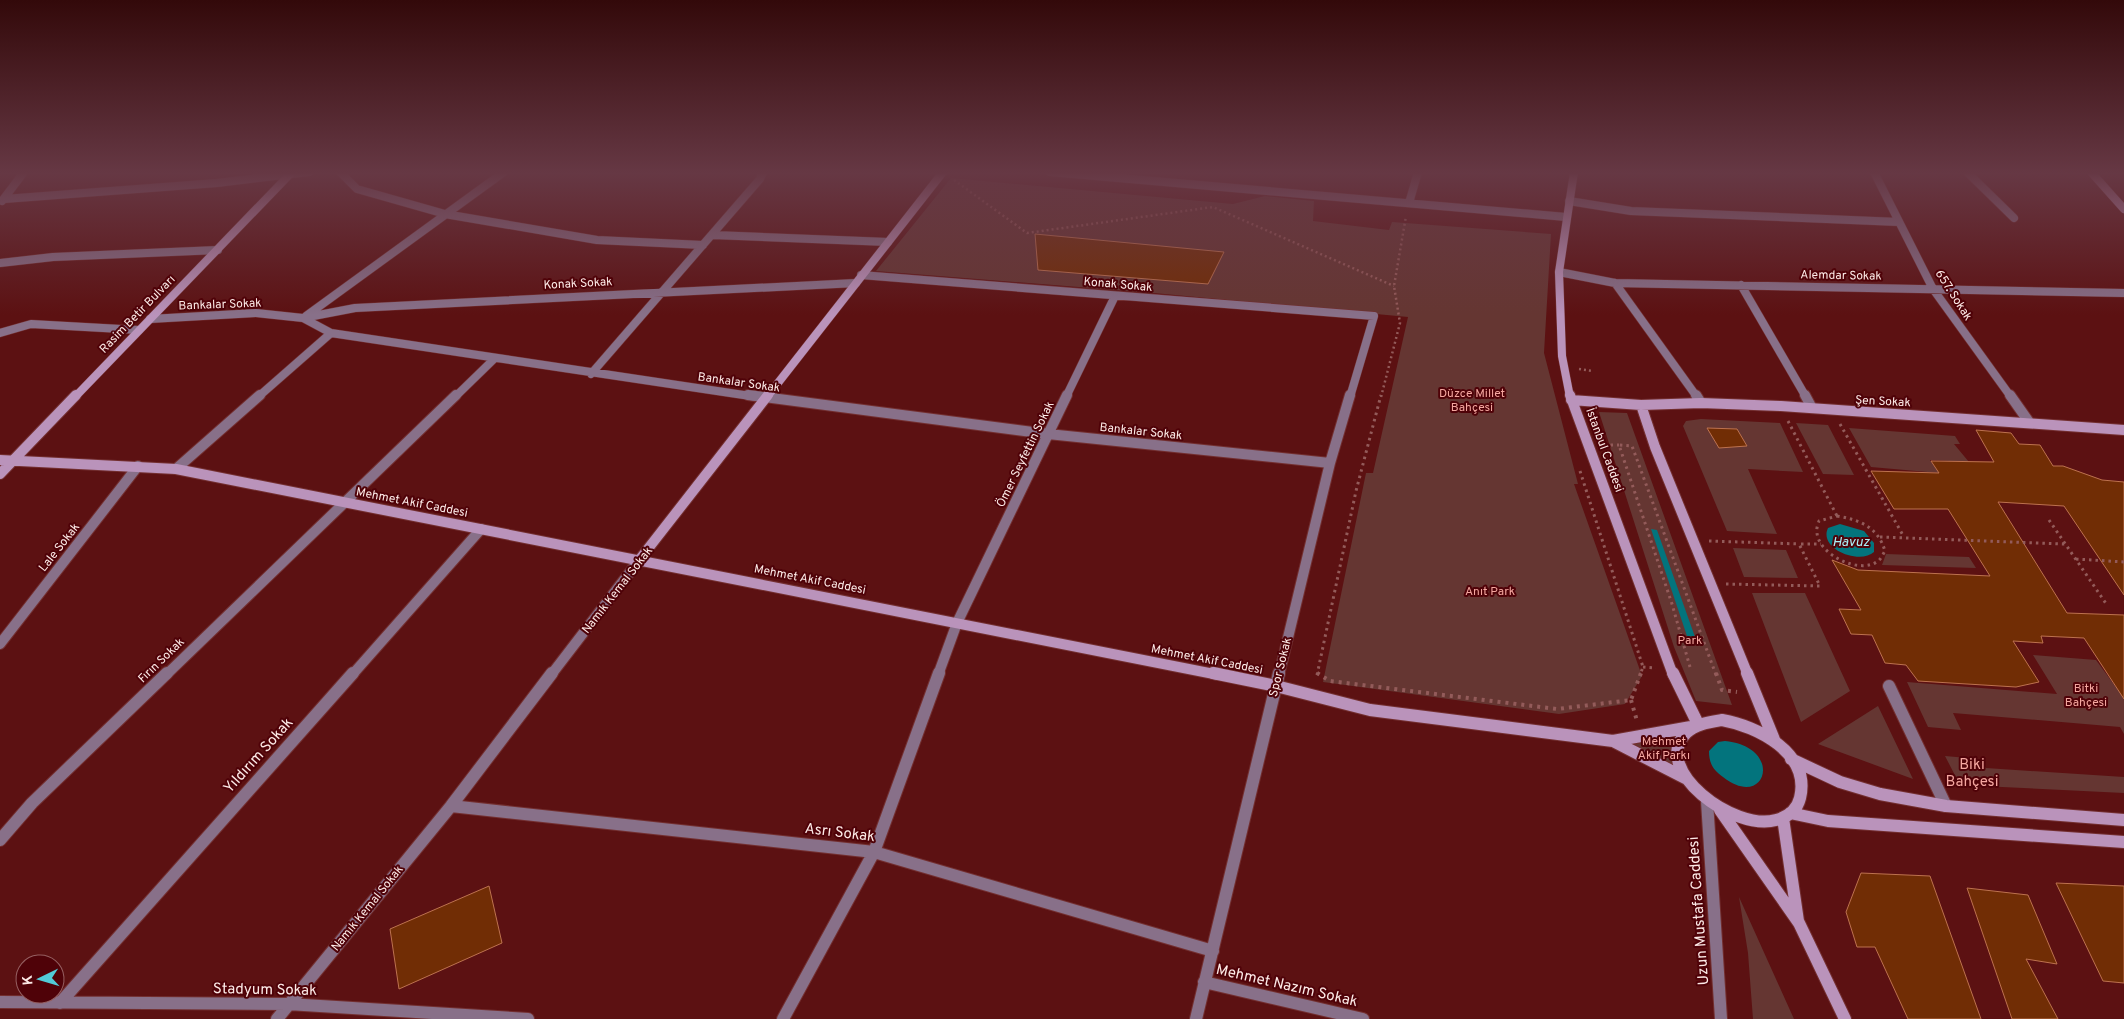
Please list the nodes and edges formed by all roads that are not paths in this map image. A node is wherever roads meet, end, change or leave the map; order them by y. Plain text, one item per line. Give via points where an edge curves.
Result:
1 (247, 220) edge
2 (437, 220) edge
3 (477, 220) edge
4 (726, 220) edge
5 (905, 220) edge
6 (1566, 220) edge
7 (1839, 220) edge
8 (1899, 222) joint
9 (713, 235) junction
10 (888, 242) junction
11 (703, 246) junction
12 (218, 250) junction
13 (0, 263) edge
14 (1559, 272) junction
15 (858, 279) junction
16 (1614, 283) junction
17 (1741, 285) junction
18 (1933, 289) junction
19 (663, 291) junction
20 (2124, 293) edge
21 (1115, 296) junction
22 (1374, 316) joint
23 (303, 318) junction
24 (150, 320) junction
25 (139, 330) junction
26 (0, 333) edge
27 (330, 333) junction
28 (495, 358) junction
29 (591, 374) junction
30 (766, 398) junction
31 (1571, 400) junction
32 (1701, 402) junction
33 (1640, 405) junction
34 (1812, 408) junction
35 (2029, 422) junction
36 (2124, 430) edge
37 (1048, 434) junction
38 (0, 460) edge
39 (14, 460) junction
40 (1330, 463) junction
41 (138, 466) junction
42 (176, 469) junction
43 (0, 474) edge
44 (343, 503) junction
45 (481, 529) junction
46 (640, 559) junction
47 (957, 622) junction
48 (0, 644) edge
49 (1276, 686) junction
50 (1889, 686) dead end
51 (1695, 725) junction
52 (1613, 741) junction
53 (1775, 742) junction
54 (1791, 759) junction
55 (1687, 779) junction
56 (1707, 801) junction
57 (451, 806) junction
58 (1946, 806) junction
59 (1720, 810) junction
60 (1787, 816) junction
61 (2124, 820) edge
62 (0, 840) edge
63 (2124, 842) edge
64 (874, 852) junction
65 (1798, 924) junction
66 (1212, 951) junction
67 (1204, 982) junction
68 (65, 997) edge
69 (0, 1002) edge
70 (15, 1002) edge
71 (65, 1003) edge
72 (288, 1004) junction
73 (276, 1019) edge
74 (528, 1019) edge
75 (783, 1019) edge
76 (1196, 1019) edge
77 (1363, 1019) edge
78 (1721, 1019) edge
79 (1845, 1019) edge

1 - 12 main road, Rasim Betir Bulvarı
2 - 23 street
3 - 11 street via 597,240
4 - 9 street
5 - 10 main road, Namık Kemal Sokak
6 - 14 main road, İstanbul Caddesi
7 - 8 street
8 - 18 street, 657. Sokak
9 - 10 street
9 - 11 street
10 - 15 main road, Namık Kemal Sokak
11 - 19 street
12 - 13 street via 53,257
12 - 24 main road, Rasim Betir Bulvarı
14 - 16 street, Alemdar Sokak
14 - 31 main road, İstanbul Caddesi via 1562,356
15 - 19 street, Konak Sokak
15 - 21 street, Konak Sokak
15 - 30 main road, Namık Kemal Sokak
16 - 17 street, Alemdar Sokak
16 - 32 street
17 - 18 street, Alemdar Sokak
17 - 34 street
18 - 20 street, Alemdar Sokak
18 - 35 street, 657. Sokak
19 - 23 street, Konak Sokak via 355,308
19 - 29 street
21 - 22 street, Konak Sokak
21 - 37 street, Ömer Seyfettin Sokak
22 - 40 street, Spor Sokak
23 - 24 street, Bankalar Sokak via 256,313
23 - 27 street, Bankalar Sokak
24 - 25 main road, Rasim Betir Bulvarı
25 - 26 street via 31,324
25 - 39 main road, Rasim Betir Bulvarı
27 - 28 street, Bankalar Sokak
27 - 42 street
28 - 29 street, Bankalar Sokak
28 - 44 street, Fırın Sokak
29 - 30 street, Bankalar Sokak
30 - 37 street, Bankalar Sokak
30 - 46 main road, Namık Kemal Sokak
31 - 33 main road, Şen Sokak
31 - 51 main road, İstanbul Caddesi via 1671,670
32 - 33 main road, Şen Sokak
32 - 34 main road, Şen Sokak
33 - 53 main road via 1654,447
34 - 35 main road, Şen Sokak
35 - 36 main road, Şen Sokak
37 - 40 street, Bankalar Sokak
37 - 47 street, Ömer Seyfettin Sokak
38 - 39 main road, Mehmet Akif Caddesi
39 - 41 main road, Mehmet Akif Caddesi
39 - 43 main road, Rasim Betir Bulvarı
40 - 49 street, Spor Sokak
41 - 42 main road, Mehmet Akif Caddesi
41 - 48 street, Lale Sokak
42 - 44 main road, Mehmet Akif Caddesi
44 - 45 main road, Mehmet Akif Caddesi
44 - 62 street, Fırın Sokak via 32,803
45 - 46 main road, Mehmet Akif Caddesi
45 - 68 street, Yıldırım Sokak
46 - 47 main road, Mehmet Akif Caddesi
46 - 57 street, Namık Kemal Sokak
47 - 49 main road, Mehmet Akif Caddesi
47 - 64 street, Ömer Seyfettin Sokak
49 - 52 main road, Mehmet Akif Caddesi via 1370,710
49 - 66 street, Spor Sokak
50 - 58 street
51 - 52 main road
51 - 53 main road via 1722,720 1740,723
51 - 55 main road via 1681,739 1678,755
52 - 55 main road
53 - 54 main road
54 - 58 main road via 1840,782 1880,794
54 - 60 main road via 1800,777 1802,794 1796,808
55 - 56 main road
56 - 59 main road
56 - 78 street, Uzun Mustafa Caddesi
57 - 64 street, Asrı Sokak
57 - 72 street, Namık Kemal Sokak
58 - 61 main road
59 - 60 main road via 1742,819 1765,822
59 - 65 main road
60 - 63 main road
60 - 65 main road
64 - 66 street, Asrı Sokak
64 - 75 street, Ömer Seyfettin Sokak
65 - 79 main road
66 - 67 street, Spor Sokak
67 - 76 street, Spor Sokak
67 - 77 street, Mehmet Nazım Sokak
69 - 70 street, Stadyum Sokak
71 - 72 street, Stadyum Sokak
72 - 73 street, Namık Kemal Sokak
72 - 74 street, Stadyum Sokak

